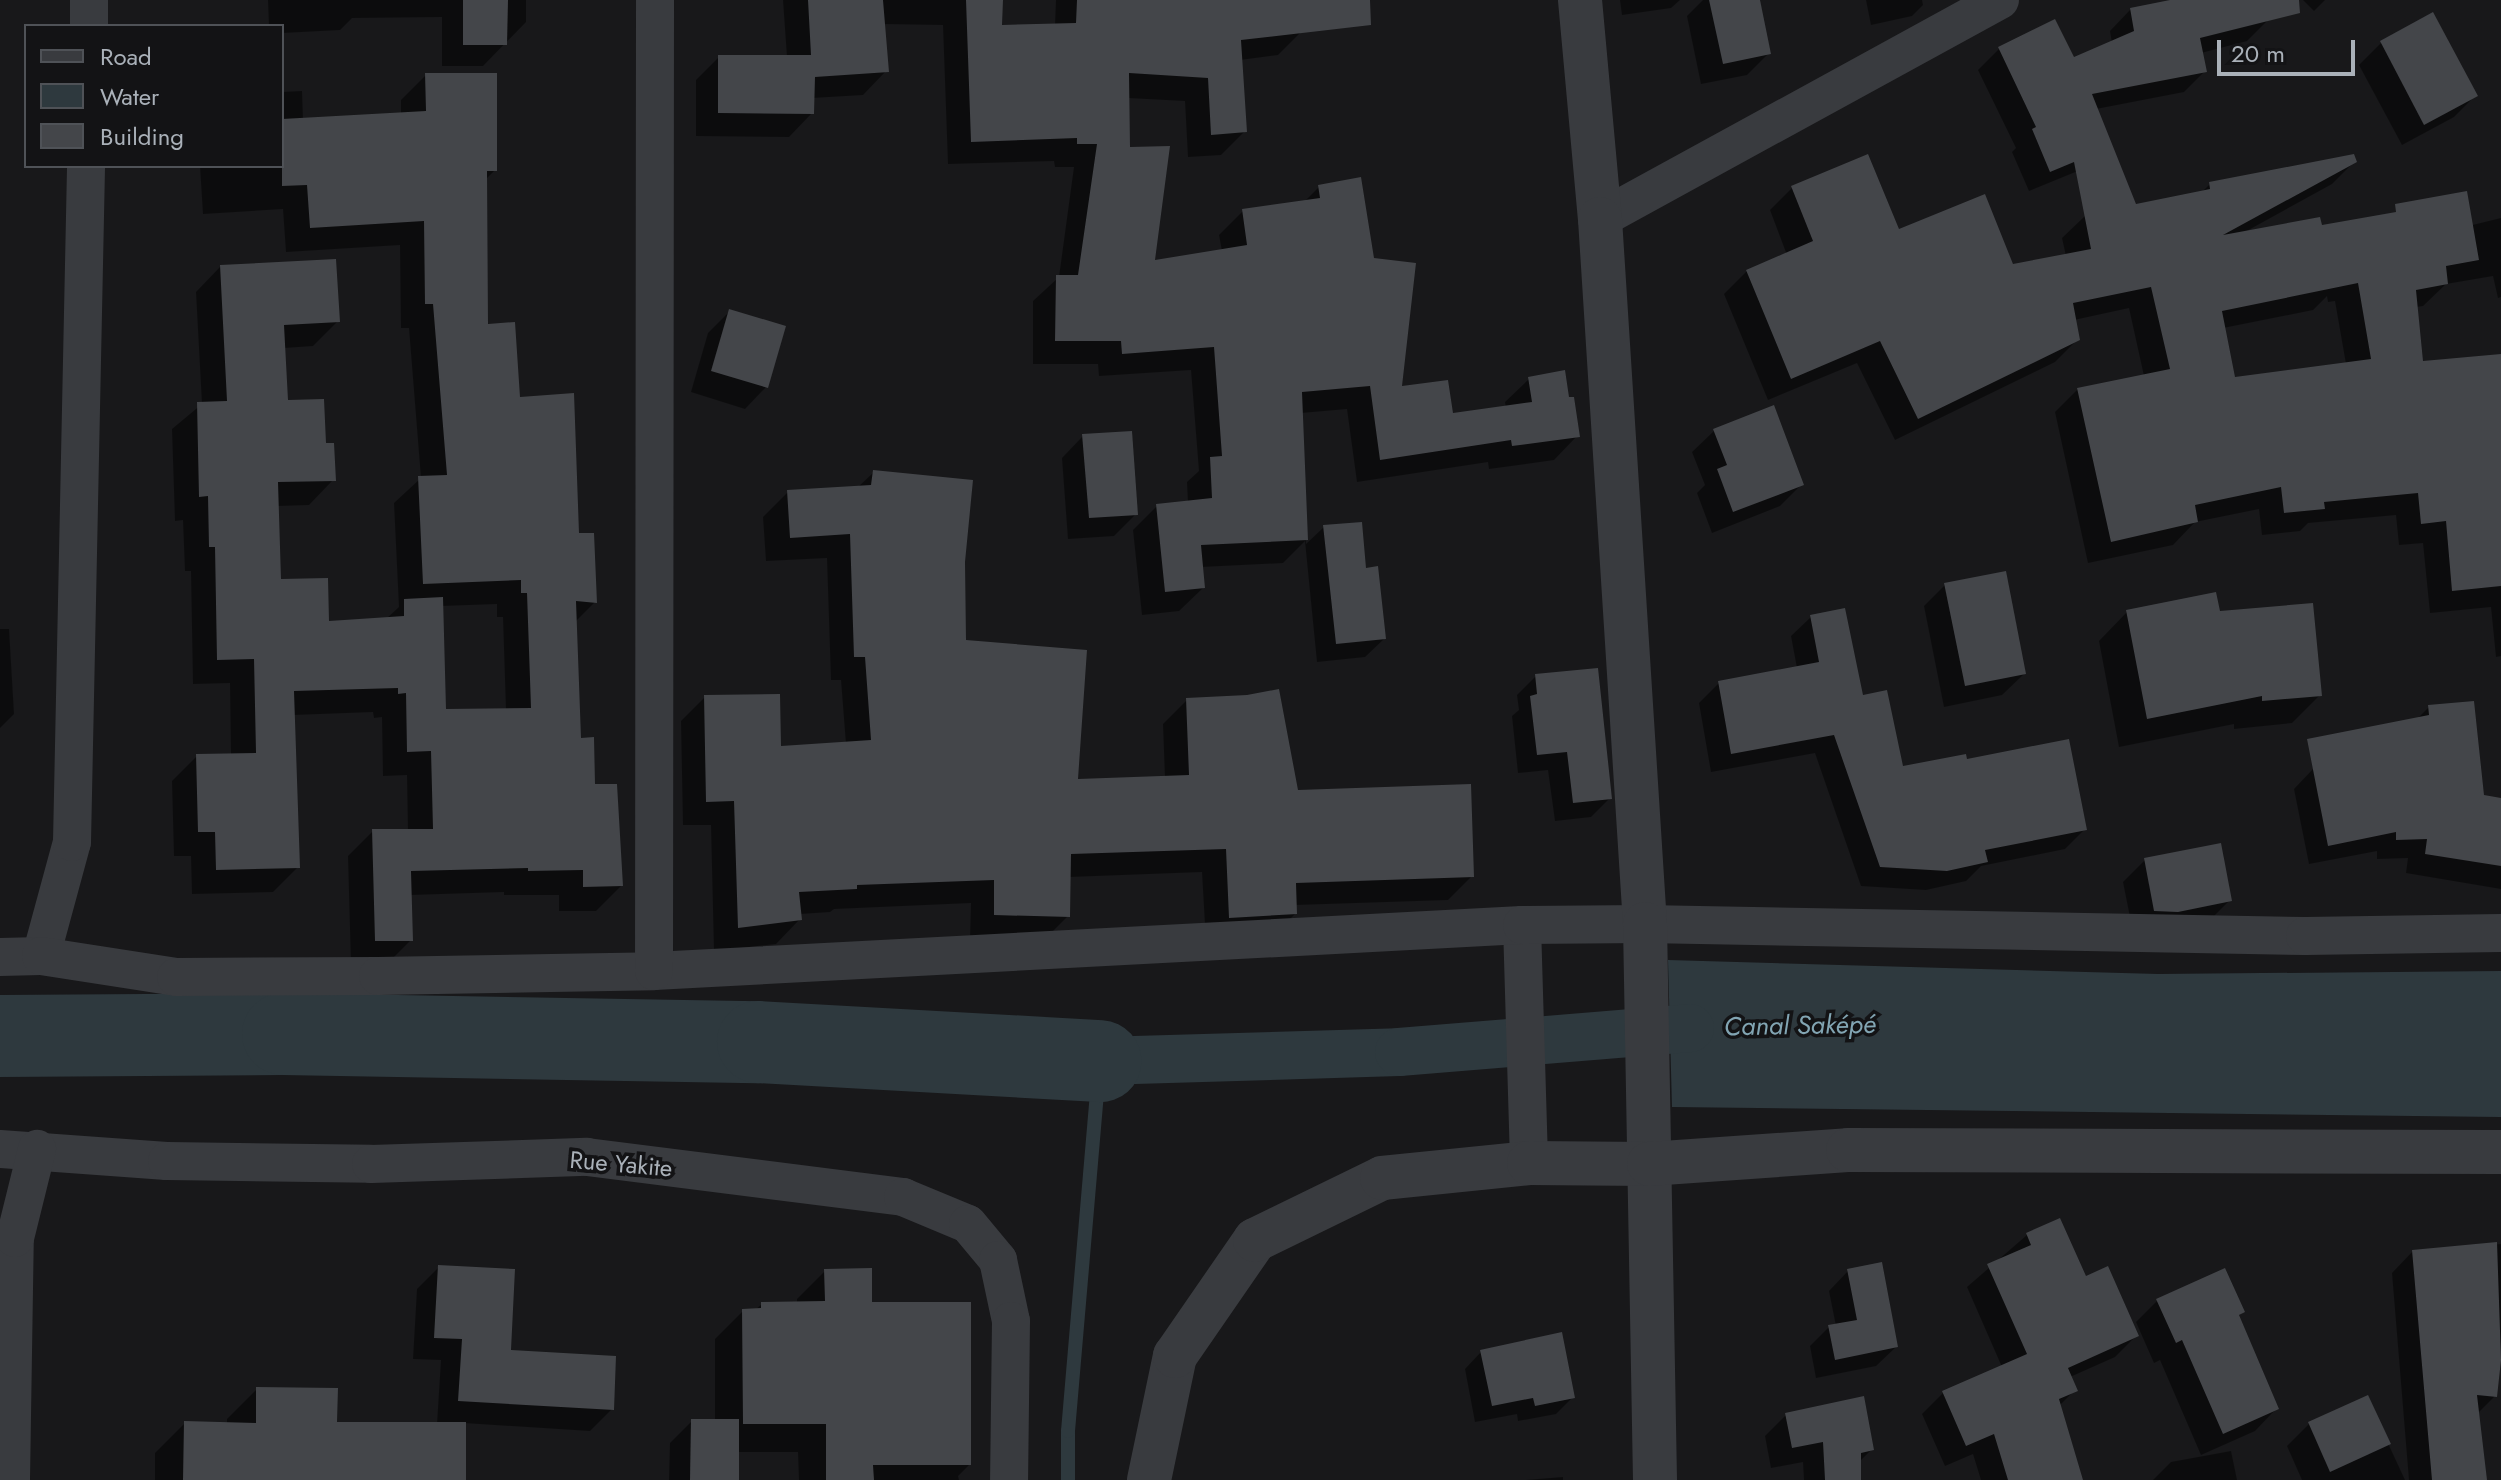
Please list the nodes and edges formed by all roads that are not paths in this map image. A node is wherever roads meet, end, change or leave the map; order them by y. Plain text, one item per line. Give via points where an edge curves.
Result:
1 (89, 0) edge
2 (655, 0) edge
3 (1580, 0) edge
4 (2000, 0) edge
5 (89, 24) edge
6 (86, 168) edge
7 (1600, 219) junction
8 (1645, 924) junction
9 (1522, 925) junction
10 (2501, 933) edge
11 (41, 956) junction
12 (0, 957) edge
13 (654, 971) junction
14 (0, 1149) edge
15 (37, 1149) junction
16 (2501, 1152) edge
17 (1529, 1163) junction
18 (1649, 1164) junction
19 (11, 1480) edge
20 (1009, 1480) edge
21 (1149, 1480) edge
22 (1655, 1480) edge

1 - 5 street
2 - 13 street
3 - 7 street
4 - 7 street
6 - 11 street via 72,842
7 - 8 street
8 - 9 street
8 - 10 street via 2305,936
8 - 18 street
9 - 13 street
9 - 17 street
11 - 12 street
11 - 13 street via 176,977
14 - 15 street, Rue Yakite
15 - 19 street via 15,1238
15 - 20 street, Rue Yakite via 167,1161 340,1164 587,1157 903,1197 968,1224 998,1260 1011,1321
16 - 18 street via 1848,1150
17 - 18 street
17 - 21 street via 1382,1178 1255,1240 1175,1356
18 - 22 street

